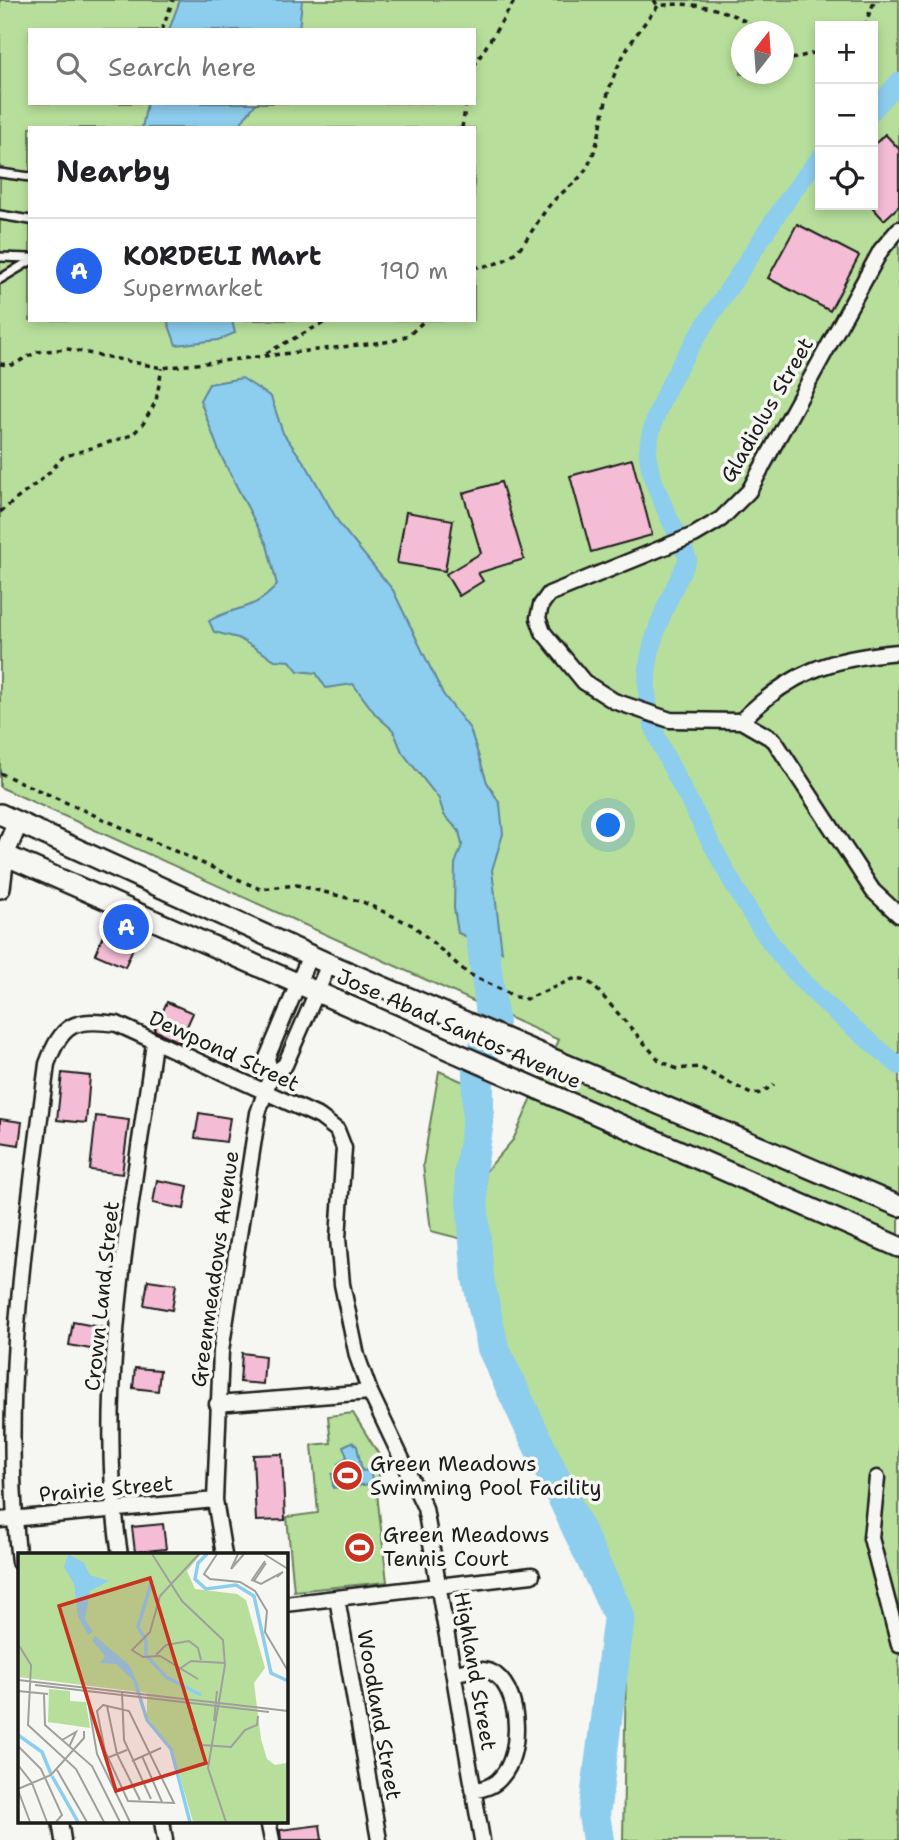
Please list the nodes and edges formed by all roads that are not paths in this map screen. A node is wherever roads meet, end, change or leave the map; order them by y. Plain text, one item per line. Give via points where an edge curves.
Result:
1 (0, 173) edge
2 (28, 177) edge
3 (0, 215) edge
4 (28, 220) edge
5 (899, 229) edge
6 (0, 257) edge
7 (28, 259) edge
8 (28, 260) edge
9 (0, 279) edge
10 (899, 652) edge
11 (741, 721) junction
12 (9, 818) edge
13 (2, 854) edge
14 (0, 888) edge
15 (898, 913) edge
16 (310, 955) junction
17 (329, 964) junction
18 (308, 989) junction
19 (154, 1043) junction
20 (264, 1094) junction
21 (344, 1148) joint
22 (899, 1206) edge
23 (899, 1247) edge
24 (370, 1392) junction
25 (217, 1404) junction
26 (877, 1478) dead end
27 (215, 1500) junction
28 (113, 1509) junction
29 (6, 1519) edge
30 (120, 1553) edge
31 (224, 1553) edge
32 (18, 1560) edge
33 (531, 1575) dead end
34 (439, 1587) junction
35 (337, 1598) junction
36 (287, 1604) edge
37 (899, 1644) edge
38 (454, 1673) junction
39 (474, 1791) junction
40 (60, 1822) edge
41 (162, 1822) edge
42 (268, 1822) edge
43 (63, 1840) edge
44 (165, 1840) edge
45 (272, 1840) edge
46 (379, 1840) edge
47 (482, 1840) edge

1 - 2 lane
3 - 4 lane
5 - 11 street, Gladiolus Street via 881,250 748,491 721,519 694,535 549,594 541,605 538,618 543,632 584,682 614,701 670,720
6 - 7 lane
8 - 9 lane
10 - 11 street via 864,655 813,669 770,691
11 - 15 street via 774,740 873,891
12 - 13 main road
12 - 16 main road, Jose Abad Santos Avenue
13 - 14 main road
13 - 18 main road, Jose Abad Santos Avenue
16 - 17 main road, Jose Abad Santos Avenue
16 - 18 street, Greenmeadows Avenue
17 - 18 street, Greenmeadows Avenue
17 - 22 main road, Jose Abad Santos Avenue
18 - 20 street, Greenmeadows Avenue via 267,1058 271,1075
18 - 23 main road, Jose Abad Santos Avenue
19 - 20 street, Dewpond Street
19 - 28 street, Crown Land Street via 113,1382
19 - 29 street, Dewpond Street via 117,1024 92,1021 70,1026 56,1040 47,1063 12,1362
20 - 21 street, Dewpond Street via 320,1117 337,1130
20 - 25 street, Greenmeadows Avenue via 221,1351
21 - 24 street, Highland Street via 338,1238 342,1284 357,1356
24 - 25 street
24 - 34 street, Highland Street via 425,1508
25 - 27 street, Greenmeadows Avenue
26 - 37 street via 871,1538
27 - 28 street, Prairie Street
27 - 31 street, Greenmeadows Avenue
28 - 29 street, Prairie Street
28 - 30 street, Crown Land Street
29 - 32 street
33 - 34 street
34 - 35 street
34 - 38 street, Highland Street
35 - 36 street
35 - 46 street, Woodland Street
38 - 39 street, Highland Street
38 - 39 street via 487,1671 497,1675 505,1685 515,1718 512,1757 503,1776 490,1787
39 - 47 street, Highland Street
40 - 43 street
41 - 44 street
42 - 45 street

